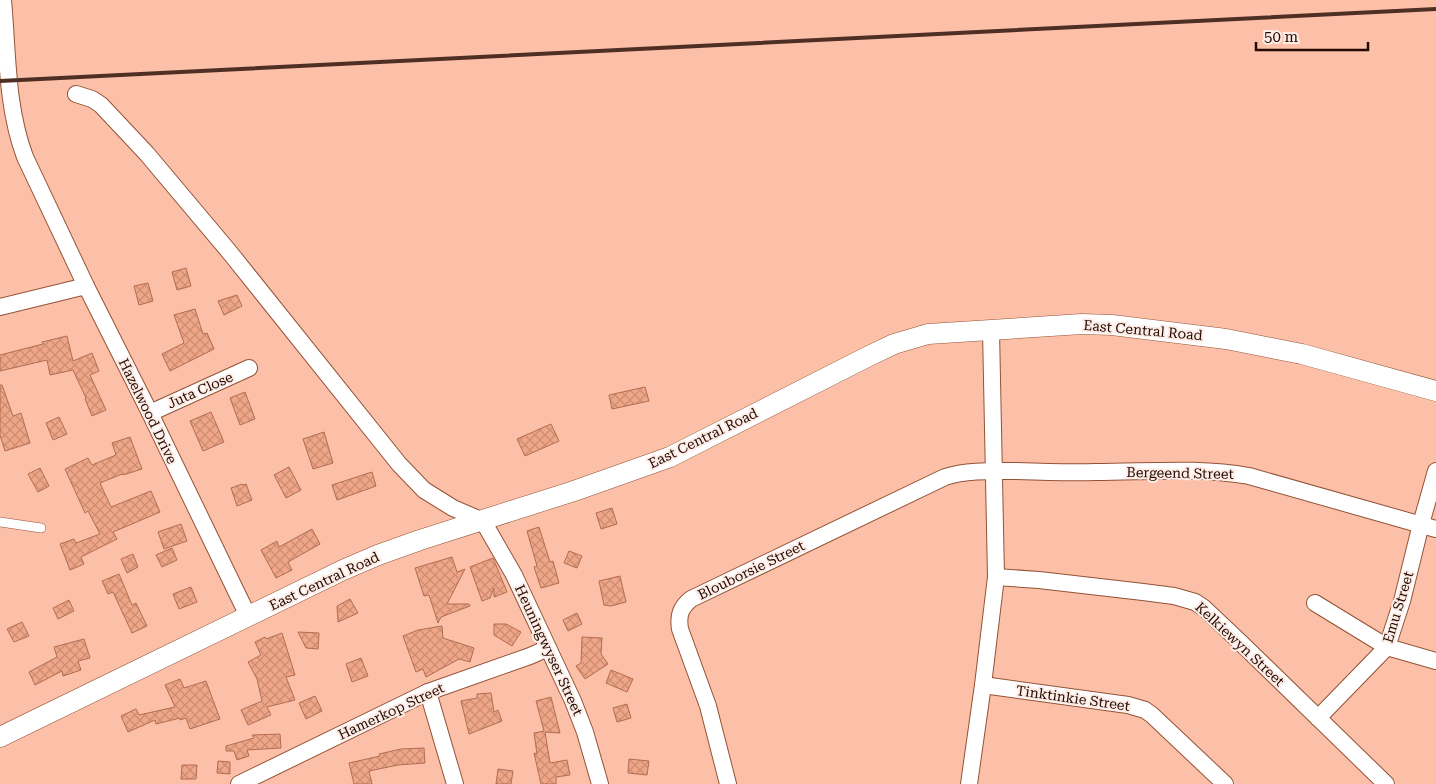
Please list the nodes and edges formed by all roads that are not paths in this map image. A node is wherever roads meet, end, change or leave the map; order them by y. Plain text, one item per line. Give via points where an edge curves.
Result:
1 (3, 0) edge
2 (76, 94) dead end
3 (86, 286) junction
4 (0, 307) edge
5 (991, 330) junction
6 (250, 368) dead end
7 (1436, 391) edge
8 (150, 413) junction
9 (993, 471) junction
10 (1436, 471) edge
11 (483, 521) junction
12 (0, 522) edge
13 (1428, 526) edge
14 (41, 528) dead end
15 (996, 577) junction
16 (1315, 603) dead end
17 (248, 616) junction
18 (1387, 647) junction
19 (548, 648) junction
20 (1436, 661) edge
21 (983, 684) junction
22 (428, 692) junction
23 (1318, 718) junction
24 (0, 737) edge
25 (239, 784) edge
26 (454, 784) edge
27 (600, 784) edge
28 (728, 784) edge
29 (969, 784) edge
30 (1224, 784) edge
31 (1386, 784) edge

1 - 3 street, Hazelwood Drive via 8,81 18,138
2 - 11 street via 101,105 147,154 399,464 424,490
3 - 4 street
3 - 8 street, Hazelwood Drive
5 - 7 street, East Central Road via 1112,325 1226,338 1302,354
5 - 9 street
5 - 11 street, East Central Road via 928,334 894,344 670,457
6 - 8 street, Juta Close
8 - 17 street, Hazelwood Drive
9 - 13 street, Bergeend Street via 1232,473
9 - 15 street
9 - 28 street, Blouborsie Street via 954,474 932,482 684,604 680,611 680,629 708,706
10 - 13 street, Emu Street
11 - 17 street, East Central Road via 378,555
11 - 19 street, Heuningwyser Street via 514,575
12 - 14 lane
13 - 18 street, Emu Street
15 - 21 street
15 - 23 street, Kelkiewyn Street via 1143,592 1195,602
16 - 18 street
17 - 24 street, East Central Road
18 - 20 street
18 - 23 street, Emu Street
19 - 22 street, Hamerkop Street
19 - 27 street, Heuningwyser Street via 580,717
21 - 29 street
21 - 30 street, Tinktinkie Street via 1145,710
22 - 25 street, Hamerkop Street
22 - 26 street
23 - 31 street, Kelkiewyn Street

